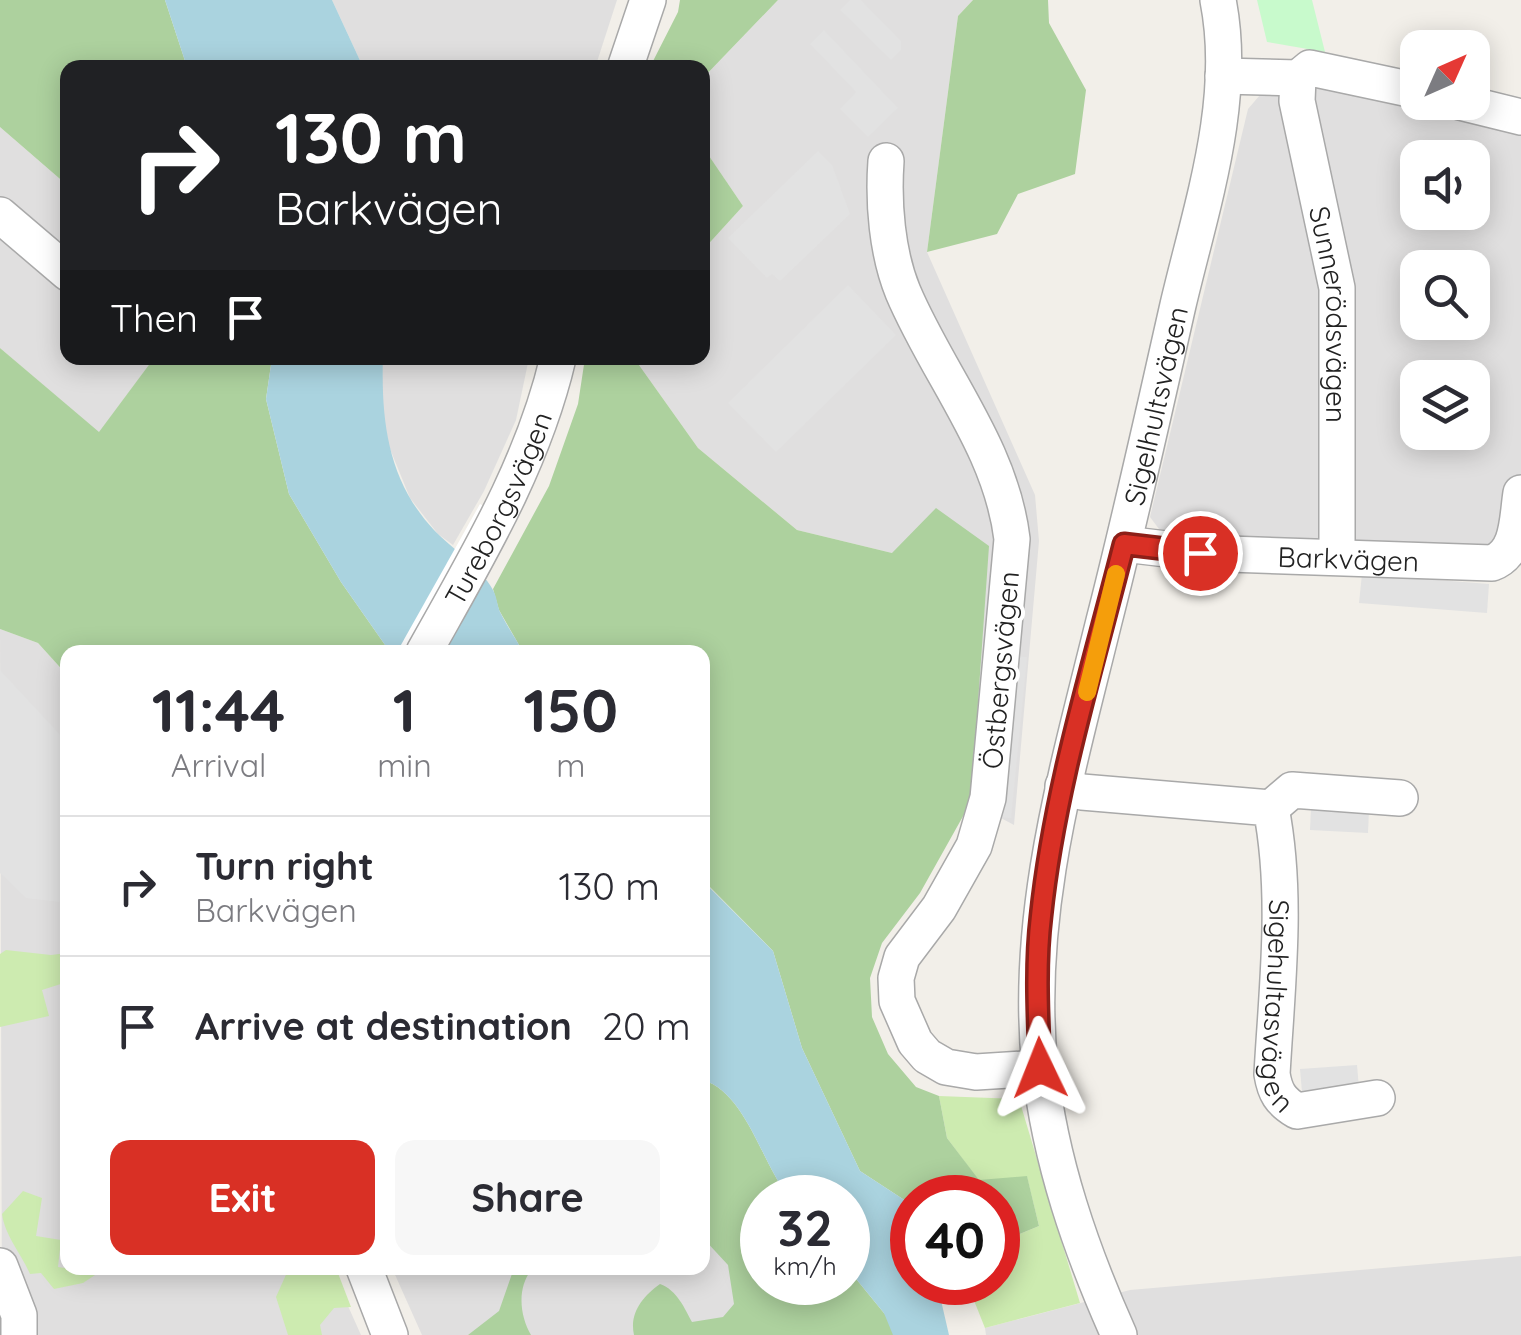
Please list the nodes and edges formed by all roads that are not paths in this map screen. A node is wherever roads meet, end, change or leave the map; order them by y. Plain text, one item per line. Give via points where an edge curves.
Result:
1 (648, 0) edge
2 (1218, 0) edge
3 (628, 60) edge
4 (1223, 76) junction
5 (1298, 78) junction
6 (1400, 88) edge
7 (1490, 109) edge
8 (1521, 117) edge
9 (886, 162) dead end
10 (0, 216) edge
11 (60, 266) edge
12 (556, 365) edge
13 (1521, 493) edge
14 (1124, 544) junction
15 (1337, 556) junction
16 (428, 645) edge
17 (1063, 786) junction
18 (1400, 798) dead end
19 (1271, 808) junction
20 (1040, 1068) junction
21 (1376, 1098) dead end
22 (0, 1266) edge
23 (367, 1275) edge
24 (19, 1335) edge
25 (390, 1335) edge
26 (1119, 1335) edge

1 - 3 street
2 - 4 street, Sigelhultsvägen
4 - 5 street
4 - 14 street, Sigelhultsvägen via 1211,162
5 - 6 street via 1310,68
5 - 15 street, Sunnerödsvägen via 1297,101 1337,288
7 - 8 street
9 - 20 street, Östbergsvägen via 889,234 902,290 980,437 1012,539 988,798 974,846 902,957 897,1001 914,1042 946,1066 976,1072
10 - 11 street
12 - 16 street, Tureborgsvägen via 542,420 498,519
13 - 15 street, Barkvägen via 1513,543 1492,563
14 - 15 street, Barkvägen
14 - 17 street, Sigelhultsvägen
17 - 19 street
17 - 20 street, Sigelhultsvägen via 1040,920
18 - 19 street via 1292,790
19 - 21 street, Sigehultasvägen via 1280,946 1274,1086 1297,1111
20 - 26 street, Sigelhultsvägen via 1066,1195
22 - 24 street via 19,1314
23 - 25 street

